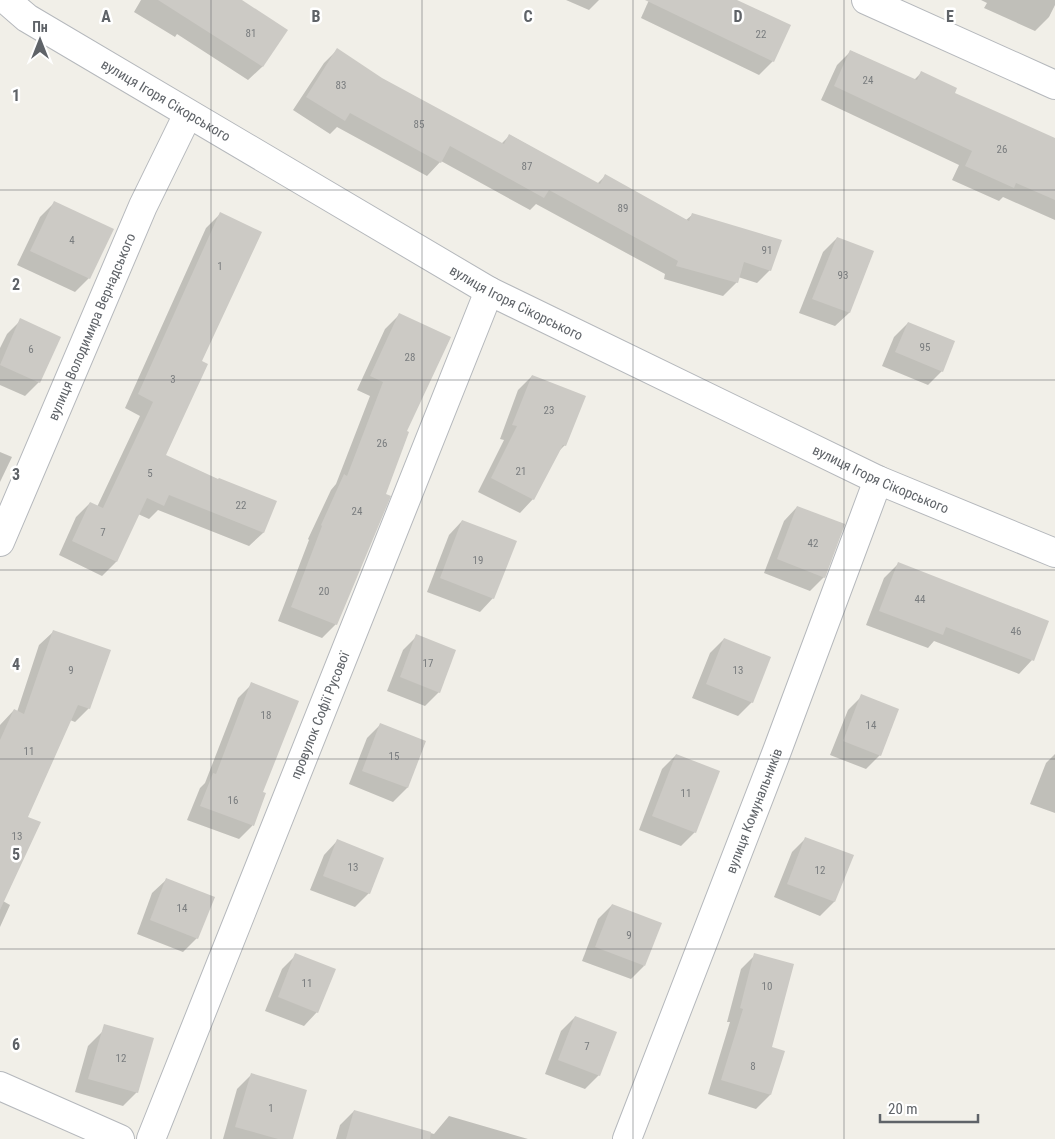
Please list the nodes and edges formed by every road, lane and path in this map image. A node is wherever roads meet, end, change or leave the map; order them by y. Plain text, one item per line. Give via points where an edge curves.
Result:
1 (6, 0) edge
2 (866, 0) edge
3 (1055, 85) edge
4 (188, 114) junction
5 (489, 291) junction
6 (878, 480) junction
7 (0, 542) edge
8 (1055, 553) edge
9 (0, 1086) edge
10 (120, 1139) edge
11 (151, 1139) edge
12 (627, 1139) edge

1 - 4 street, вулиця Ігоря Сікорського via 27,18
2 - 3 street
4 - 5 street, вулиця Ігоря Сікорського
4 - 7 street, вулиця Володимира Вернадського via 143,206
5 - 6 street, вулиця Ігоря Сікорського
5 - 11 street, провулок Софії Русової
6 - 8 street, вулиця Ігоря Сікорського
6 - 12 street, вулиця Комунальників
9 - 10 street

